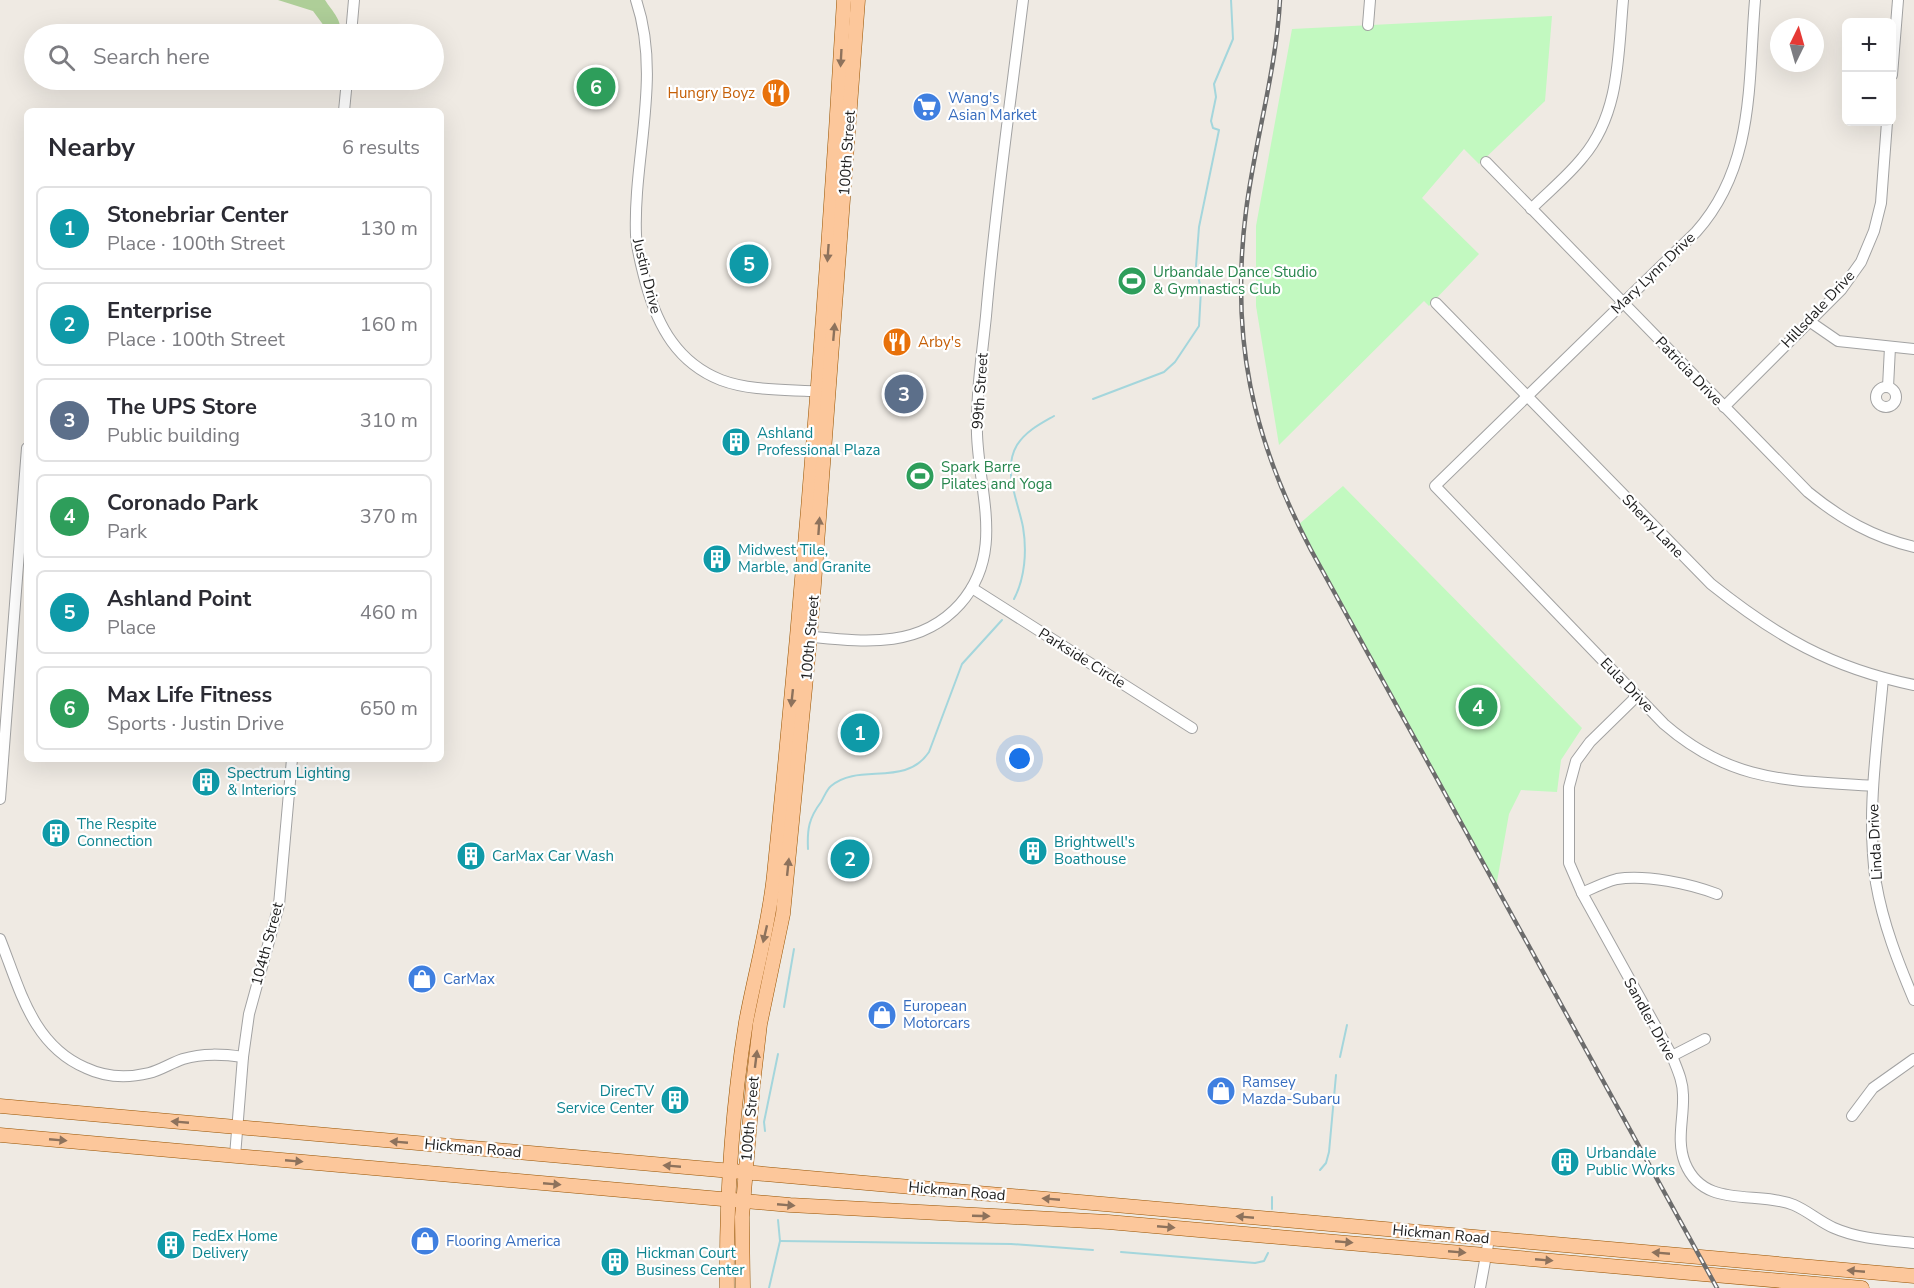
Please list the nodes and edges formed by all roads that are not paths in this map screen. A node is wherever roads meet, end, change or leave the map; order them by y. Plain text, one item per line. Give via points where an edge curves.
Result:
1 (354, 0) edge
2 (636, 0) edge
3 (844, 0) edge
4 (858, 0) edge
5 (1023, 0) edge
6 (1371, 0) edge
7 (1623, 0) edge
8 (1755, 0) edge
9 (1898, 0) edge
10 (352, 24) edge
11 (1368, 25) dead end
12 (1892, 72) edge
13 (345, 90) edge
14 (344, 108) edge
15 (1887, 126) edge
16 (1486, 162) dead end
17 (1531, 209) junction
18 (1436, 303) dead end
19 (1622, 303) junction
20 (1809, 321) junction
21 (1890, 347) junction
22 (1914, 349) edge
23 (1888, 387) dead end
24 (823, 392) junction
25 (1527, 396) junction
26 (1724, 407) junction
27 (1435, 486) joint
28 (24, 518) edge
29 (1914, 547) edge
30 (22, 565) edge
31 (972, 588) junction
32 (804, 636) junction
33 (1883, 678) junction
34 (1914, 685) edge
35 (1638, 696) junction
36 (1192, 728) dead end
37 (292, 762) edge
38 (1873, 786) junction
39 (0, 800) edge
40 (1582, 892) junction
41 (1717, 894) dead end
42 (0, 939) edge
43 (1914, 1000) edge
44 (1705, 1039) dead end
45 (1672, 1056) junction
46 (243, 1057) junction
47 (1914, 1059) edge
48 (0, 1106) edge
49 (1852, 1116) dead end
50 (238, 1128) junction
51 (0, 1135) edge
52 (236, 1156) junction
53 (731, 1171) junction
54 (745, 1173) junction
55 (728, 1199) junction
56 (743, 1201) junction
57 (1489, 1239) junction
58 (1914, 1243) edge
59 (1486, 1255) junction
60 (1914, 1276) edge
61 (727, 1288) edge
62 (743, 1288) edge
63 (1480, 1288) edge
64 (1862, 1288) edge

1 - 10 street
2 - 24 street, Justin Drive via 645,41 647,86 636,236 657,319 674,346 709,374 738,384
3 -> 24 main road, 100th Street
24 -> 4 main road, 100th Street
5 - 31 street, 99th Street via 993,236 978,406 978,456 988,515 987,546
6 - 11 street
7 - 17 street via 1615,88 1606,119 1582,159
8 - 19 street, Mary Lynn Drive via 1744,131 1734,174 1708,219
9 - 12 street
13 - 14 street
15 - 20 street, Hillsdale Drive via 1881,203 1868,247 1852,276
16 - 17 street, Patricia Drive
17 - 19 street, Patricia Drive
18 - 25 street, Sherry Lane
19 - 25 street, Mary Lynn Drive
19 - 26 street, Patricia Drive
20 - 21 street via 1838,341
20 - 26 street, Hillsdale Drive
21 - 22 street
21 - 23 street
24 - 32 main road, 100th Street
25 - 27 street, Mary Lynn Drive
25 - 33 street, Sherry Lane via 1710,584 1795,644
26 - 29 street, Patricia Drive via 1828,508 1872,534
27 - 35 street, Eula Drive
28 - 30 street
30 - 39 street
31 - 32 street, 99th Street via 950,614 912,636 877,642
31 - 36 street, Parkside Circle
32 -> 53 main road, 100th Street via 771,910 738,1079
54 -> 32 main road, 100th Street via 760,1024 783,914
33 - 34 street, Sherry Lane
33 - 38 street, Linda Drive
35 - 38 street, Eula Drive via 1680,738 1737,769 1778,780
35 - 40 street, Sandler Drive via 1584,749 1571,774 1569,863
37 - 46 street, 104th Street via 279,905 249,1014
38 - 43 street, Linda Drive via 1876,883 1897,959
40 - 41 street via 1617,879 1630,879 1692,885
40 - 45 street, Sandler Drive
42 - 46 street via 31,1018 56,1051 75,1064 122,1076 147,1074 204,1055
44 - 45 street
45 - 58 street, Sandler Drive via 1682,1082 1682,1152 1695,1179 1708,1190 1724,1196 1786,1202 1844,1232
46 - 50 street, 104th Street
47 - 49 street via 1873,1088
50 -> 48 main road, Hickman Road
50 - 52 street, 104th Street
53 -> 50 main road, Hickman Road
51 -> 52 main road, Hickman Road
52 -> 55 main road, Hickman Road
53 - 54 main road, Hickman Road
53 - 55 main road, 100th Street
54 - 56 main road, 100th Street
57 -> 54 main road, Hickman Road
55 - 56 main road, Hickman Road
55 - 61 main road, 100th Street
56 -> 59 main road, Hickman Road via 899,1213 1108,1222
56 - 62 main road, 100th Street
57 - 59 street
60 -> 57 main road, Hickman Road
59 - 63 street
59 -> 64 main road, Hickman Road

